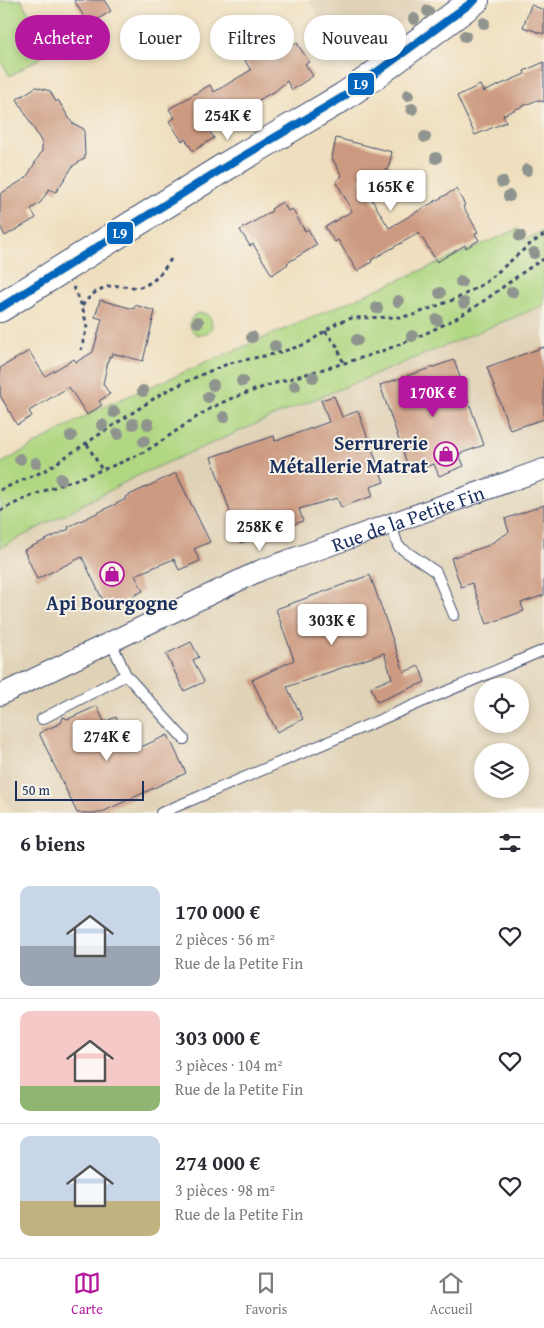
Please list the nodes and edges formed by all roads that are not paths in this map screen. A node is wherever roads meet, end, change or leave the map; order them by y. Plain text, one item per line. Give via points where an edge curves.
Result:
1 (474, 0) edge
2 (0, 308) edge
3 (542, 473) edge
4 (391, 524) junction
5 (454, 615) dead end
6 (111, 642) junction
7 (544, 650) edge
8 (126, 675) junction
9 (0, 695) edge
10 (42, 719) dead end
11 (184, 739) dead end
12 (161, 813) edge

1 - 2 street via 343,97
3 - 4 street, Rue de la Petite Fin
4 - 5 lane via 398,546 436,572
4 - 6 street, Rue de la Petite Fin via 261,570
6 - 8 lane
6 - 9 street, Rue de la Petite Fin
7 - 12 lane
8 - 10 lane
8 - 11 lane

